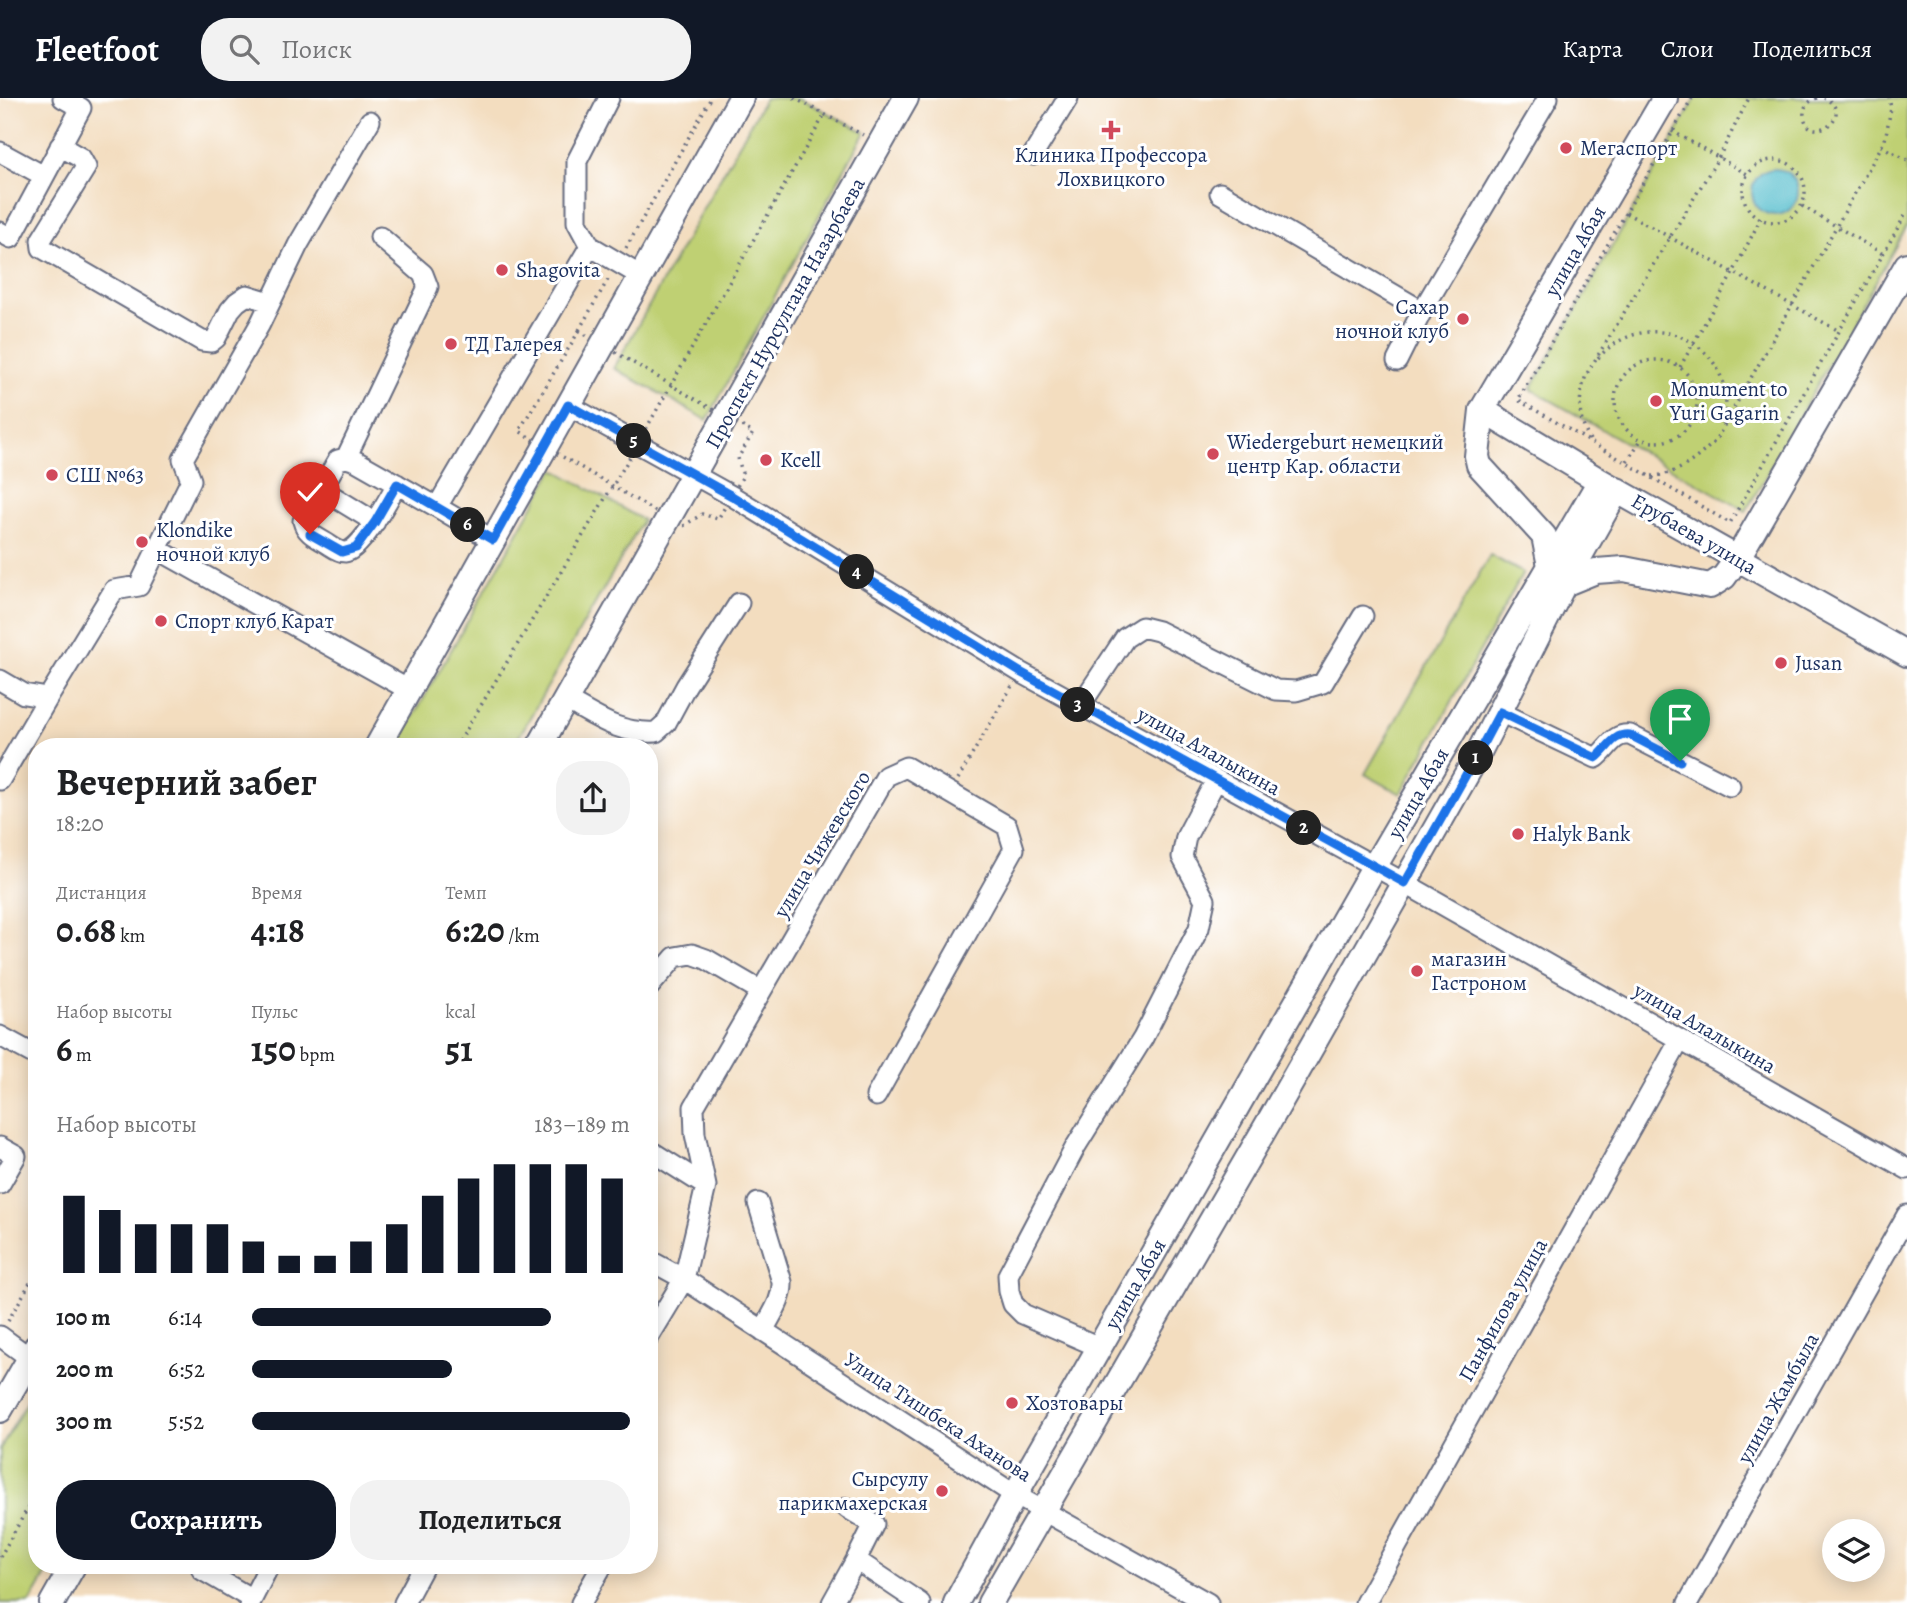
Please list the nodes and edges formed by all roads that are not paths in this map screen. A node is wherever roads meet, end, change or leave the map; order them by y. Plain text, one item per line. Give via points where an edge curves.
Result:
1 (63, 98) edge
2 (609, 98) edge
3 (741, 98) edge
4 (906, 98) edge
5 (1068, 98) edge
6 (1548, 98) edge
7 (1660, 110) edge
8 (369, 121) dead end
9 (60, 146) junction
10 (0, 152) edge
11 (1033, 155) dead end
12 (44, 176) junction
13 (1220, 193) dead end
14 (0, 232) edge
15 (380, 237) dead end
16 (590, 246) junction
17 (1907, 267) edge
18 (641, 276) junction
19 (270, 302) junction
20 (1422, 311) junction
21 (1397, 360) dead end
22 (568, 405) junction
23 (1482, 410) junction
24 (346, 458) junction
25 (694, 475) junction
26 (397, 484) junction
27 (1609, 485) junction
28 (321, 489) junction
29 (437, 507) junction
30 (375, 522) junction
31 (493, 540) junction
32 (157, 549) junction
33 (1737, 559) junction
34 (1557, 575) junction
35 (739, 603) dead end
36 (1363, 617) dead end
37 (1907, 654) edge
38 (0, 680) edge
39 (409, 690) junction
40 (48, 698) junction
41 (566, 700) junction
42 (1080, 706) junction
43 (1500, 712) junction
44 (382, 738) edge
45 (544, 738) edge
46 (0, 780) edge
47 (1216, 780) junction
48 (1730, 786) dead end
49 (1374, 867) junction
50 (1405, 883) junction
51 (658, 977) edge
52 (761, 990) junction
53 (0, 1036) edge
54 (1680, 1040) junction
55 (28, 1051) edge
56 (876, 1096) dead end
57 (0, 1147) edge
58 (658, 1156) edge
59 (1907, 1169) edge
60 (0, 1184) edge
61 (706, 1186) junction
62 (758, 1203) dead end
63 (1907, 1215) edge
64 (658, 1265) edge
65 (684, 1279) junction
66 (658, 1323) edge
67 (3, 1330) edge
68 (763, 1331) junction
69 (28, 1348) edge
70 (1099, 1348) junction
71 (28, 1361) edge
72 (0, 1410) edge
73 (1015, 1495) junction
74 (847, 1508) dead end
75 (1043, 1511) junction
76 (856, 1560) junction
77 (68, 1574) edge
78 (208, 1574) edge
79 (265, 1574) edge
80 (420, 1574) edge
81 (597, 1574) edge
82 (251, 1601) edge
83 (52, 1603) edge
84 (404, 1603) edge
85 (581, 1603) edge
86 (832, 1603) edge
87 (920, 1603) edge
88 (956, 1603) edge
89 (990, 1603) edge
90 (1208, 1603) edge
91 (1365, 1603) edge
92 (1688, 1603) edge

1 - 9 street via 81,108
2 - 16 street via 576,161 577,222
3 - 18 main road
4 - 25 main road, Проспект Нурсултана Назарбаева
5 - 11 street
6 - 20 street
7 - 23 main road, улица Абая
8 - 19 street
9 - 12 street
9 - 19 street via 81,158 86,167 41,240 42,248 202,341 216,338 230,310 247,295
10 - 12 street
12 - 14 street via 11,238
13 - 20 street
15 - 24 street via 423,274 428,287
16 - 18 street
16 - 29 street
17 - 33 main road
18 - 22 main road
19 - 32 street via 183,459 191,480
20 - 21 street
22 - 25 street, улица Алалыкина
22 - 31 main road
23 - 27 main road, Ерубаева улица
23 - 34 main road, улица Абая via 1479,465 1544,536
24 - 26 street
24 - 28 street via 338,460
25 - 41 main road, Проспект Нурсултана Назарбаева
25 - 42 street, улица Алалыкина
26 - 29 street
26 - 30 street
27 - 33 main road, Ерубаева улица
27 - 34 main road
28 - 30 street
28 - 30 street via 303,521 310,534 342,552 350,551
29 - 31 street
31 - 39 main road
32 - 39 street
32 - 40 street via 139,586 114,590
33 - 34 main road via 1724,577 1710,586 1624,569
33 - 37 main road, Ерубаева улица
34 - 43 main road, улица Абая
34 - 49 main road, улица Абая
35 - 41 street via 666,723 656,732 619,729
36 - 42 street via 1323,683 1296,691 1276,690 1142,627 1125,638
38 - 40 street via 24,694
39 - 44 main road
40 - 46 street
41 - 45 main road, Проспект Нурсултана Назарбаева
42 - 47 street, улица Алалыкина
43 - 48 street via 1596,758 1612,740 1630,735
43 - 50 main road, улица Абая
47 - 49 street, улица Алалыкина
47 - 70 street via 1186,836 1182,857 1205,900 1199,928 1143,1038 1076,1146 1008,1276 1013,1304 1023,1314
49 - 50 street, улица Алалыкина
49 - 70 main road, улица Абая
50 - 54 street, улица Алалыкина
50 - 75 main road, улица Абая
51 - 52 street via 675,957 692,954
52 - 56 street, улица Чижевского via 887,776 906,767 1007,827 1014,849
52 - 61 street, улица Чижевского via 694,1107
53 - 55 street
54 - 59 street, улица Алалыкина
54 - 91 street, Панфилова улица
57 - 60 street via 16,1156
58 - 61 street
61 - 65 street, улица Чижевского
62 - 68 street via 783,1290
63 - 92 street, улица Жамбыла
64 - 65 street, Улица Тишбека Аханова
65 - 66 street, улица Чижевского
65 - 68 street, Улица Тишбека Аханова
67 - 69 street
68 - 73 street, Улица Тишбека Аханова
70 - 73 main road, улица Абая
71 - 72 main road
73 - 75 street, Улица Тишбека Аханова
73 - 88 main road, улица Абая
74 - 76 street via 874,1524
75 - 89 main road, улица Абая
75 - 90 street, Улица Тишбека Аханова
76 - 86 street
76 - 87 street
77 - 83 main road
78 - 82 street
79 - 82 street
80 - 84 street
81 - 85 street

